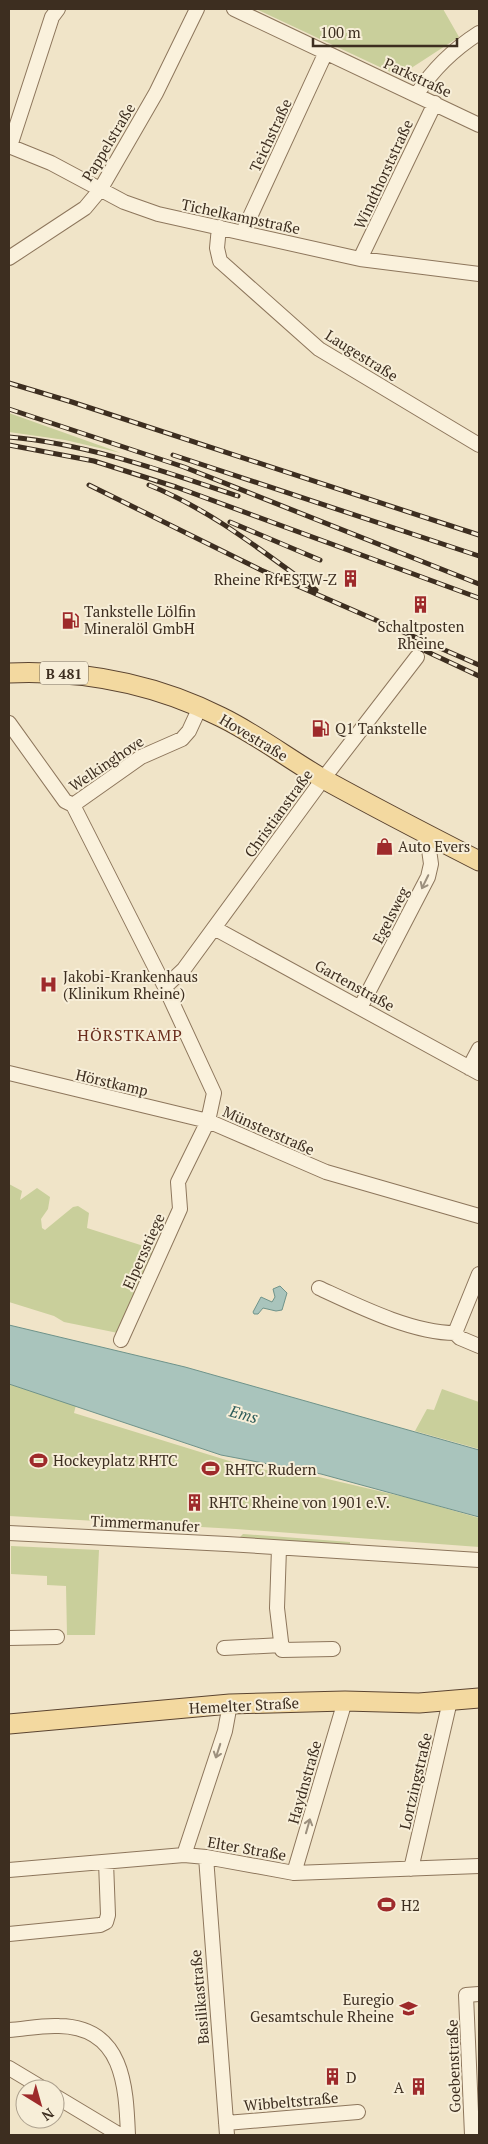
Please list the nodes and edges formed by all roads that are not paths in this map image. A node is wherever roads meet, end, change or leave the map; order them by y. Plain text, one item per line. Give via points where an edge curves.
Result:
1 (58, 9) edge
2 (197, 9) edge
3 (234, 9) edge
4 (479, 33) edge
5 (326, 52) junction
6 (417, 94) junction
7 (434, 103) junction
8 (479, 125) edge
9 (9, 146) edge
10 (100, 190) junction
11 (219, 227) junction
12 (243, 232) junction
13 (9, 258) edge
14 (360, 259) junction
15 (479, 274) edge
16 (479, 445) edge
17 (416, 657) dead end
18 (9, 673) edge
19 (200, 707) junction
20 (9, 722) edge
21 (323, 779) junction
22 (71, 805) junction
23 (427, 835) junction
24 (479, 861) edge
25 (214, 928) junction
26 (165, 987) junction
27 (361, 1006) junction
28 (479, 1049) edge
29 (474, 1070) edge
30 (9, 1073) edge
31 (208, 1121) junction
32 (479, 1216) edge
33 (479, 1274) edge
34 (319, 1288) dead end
35 (455, 1333) junction
36 (122, 1340) dead end
37 (479, 1346) edge
38 (9, 1533) edge
39 (279, 1548) junction
40 (479, 1560) edge
41 (57, 1637) dead end
42 (9, 1638) edge
43 (282, 1645) junction
44 (224, 1648) dead end
45 (333, 1649) dead end
46 (479, 1698) edge
47 (345, 1701) junction
48 (450, 1701) junction
49 (230, 1704) junction
50 (9, 1724) edge
51 (184, 1855) junction
52 (206, 1857) junction
53 (106, 1862) junction
54 (479, 1866) edge
55 (411, 1869) junction
56 (9, 1870) edge
57 (294, 1873) junction
58 (9, 1934) edge
59 (473, 1995) edge
60 (9, 2030) edge
61 (9, 2068) edge
62 (27, 2079) edge
63 (65, 2102) edge
64 (358, 2112) dead end
65 (226, 2129) edge
66 (120, 2135) edge
67 (128, 2135) edge
68 (472, 2135) edge

1 - 9 street via 52,17
2 - 10 street, Pappelstraße via 156,93
3 - 5 street, Parkstraße
4 - 6 street via 432,71
5 - 6 street, Parkstraße
5 - 12 street, Teichstraße
6 - 7 street, Parkstraße
7 - 8 street, Parkstraße
7 - 14 street, Windthorststraße
9 - 10 street, Tichelkampstraße via 51,163
10 - 11 street, Tichelkampstraße via 158,214
10 - 13 street, Pappelstraße via 85,208
11 - 12 street, Tichelkampstraße
11 - 16 street, Laugestraße via 216,248 220,261 318,349
12 - 14 street, Tichelkampstraße
14 - 15 street, Tichelkampstraße
17 - 21 street, Christianstraße
18 - 19 main road, Hovestraße / B 481 via 87,675 167,694
19 - 21 main road, Hovestraße / B 481
19 - 22 street, Welkinghove via 189,731 182,738 141,757
20 - 22 street, Münsterstraße
21 - 23 main road, Hovestraße / B 481
21 - 25 street, Christianstraße
22 - 26 street, Münsterstraße
23 - 24 main road, Hovestraße / B 481
23 -> 27 street, Egelsweg via 431,864 428,877
25 - 26 street, Christianstraße via 184,969
25 - 27 street, Gartenstraße
26 - 31 street, Münsterstraße via 214,1093
27 - 29 street, Gartenstraße
28 - 29 street
30 - 31 street, Hörstkamp
31 - 32 street, Münsterstraße via 326,1172
31 - 36 street, Elpersstiege via 178,1182 180,1209
33 - 35 street
34 - 35 street via 425,1329
35 - 37 street
38 - 39 street, Timmermanufer
39 - 40 street, Timmermanufer
39 - 43 street via 277,1608
41 - 42 street
43 - 44 street
43 - 45 street via 282,1650
46 - 48 main road, Hemelter Straße
47 - 48 main road, Hemelter Straße
47 - 49 main road, Hemelter Straße
57 -> 47 street, Haydnstraße
48 - 55 street, Lortzingstraße
49 - 50 main road, Hemelter Straße
49 -> 51 street via 225,1731
51 - 52 street, Elter Straße
51 - 53 street, Elter Straße
52 - 57 street, Elter Straße
52 - 65 street, Basilikastraße
53 - 56 street, Elter Straße
53 - 58 street via 106,1922
54 - 55 street, Elter Straße
55 - 57 street, Elter Straße
59 - 68 street, Goebenstraße
60 - 67 street via 72,2027 89,2032 104,2043 116,2057 123,2075
61 - 62 street
63 - 66 street
64 - 65 street, Wibbeltstraße

